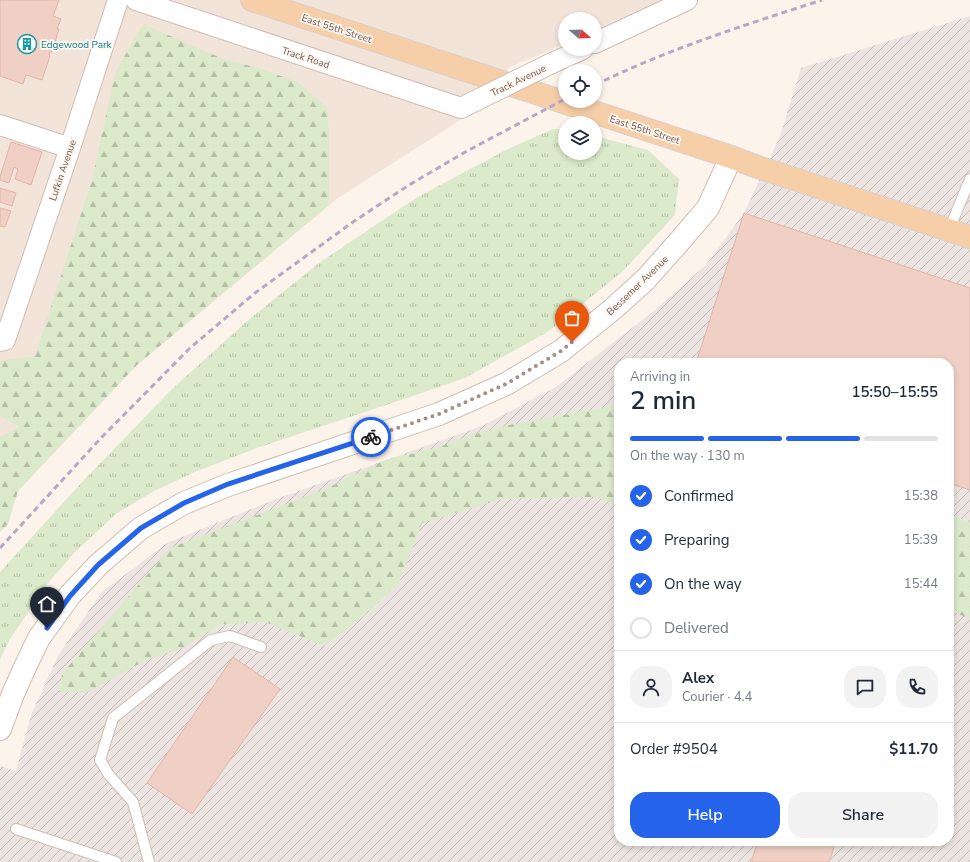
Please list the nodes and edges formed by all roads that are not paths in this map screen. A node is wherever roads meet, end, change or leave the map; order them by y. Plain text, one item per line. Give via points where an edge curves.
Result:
1 (118, 0) edge
2 (136, 0) edge
3 (252, 0) edge
4 (687, 0) edge
5 (602, 40) edge
6 (568, 56) edge
7 (475, 102) joint
8 (0, 125) edge
9 (70, 148) junction
10 (731, 157) junction
11 (970, 180) edge
12 (949, 230) junction
13 (970, 237) edge
14 (2, 340) edge
15 (261, 647) dead end
16 (0, 729) edge
17 (16, 829) dead end
18 (116, 862) edge
19 (149, 862) edge

1 - 9 street, Lufkin Avenue
2 - 7 street, Track Road via 461,108
3 - 10 main road, East 55th Street
4 - 5 street
6 - 7 street, Track Avenue, bridge
8 - 9 street
9 - 14 street, Lufkin Avenue
10 - 12 main road, East 55th Street
10 - 16 street, Bessemer Avenue via 708,208 678,243 614,310 561,351 506,384 439,414 228,484 184,503 141,528 98,565 70,596 39,638
11 - 12 lane
12 - 13 main road, East 55th Street
15 - 19 lane via 230,636 211,640 113,718 100,760 109,775 133,802
17 - 18 lane

